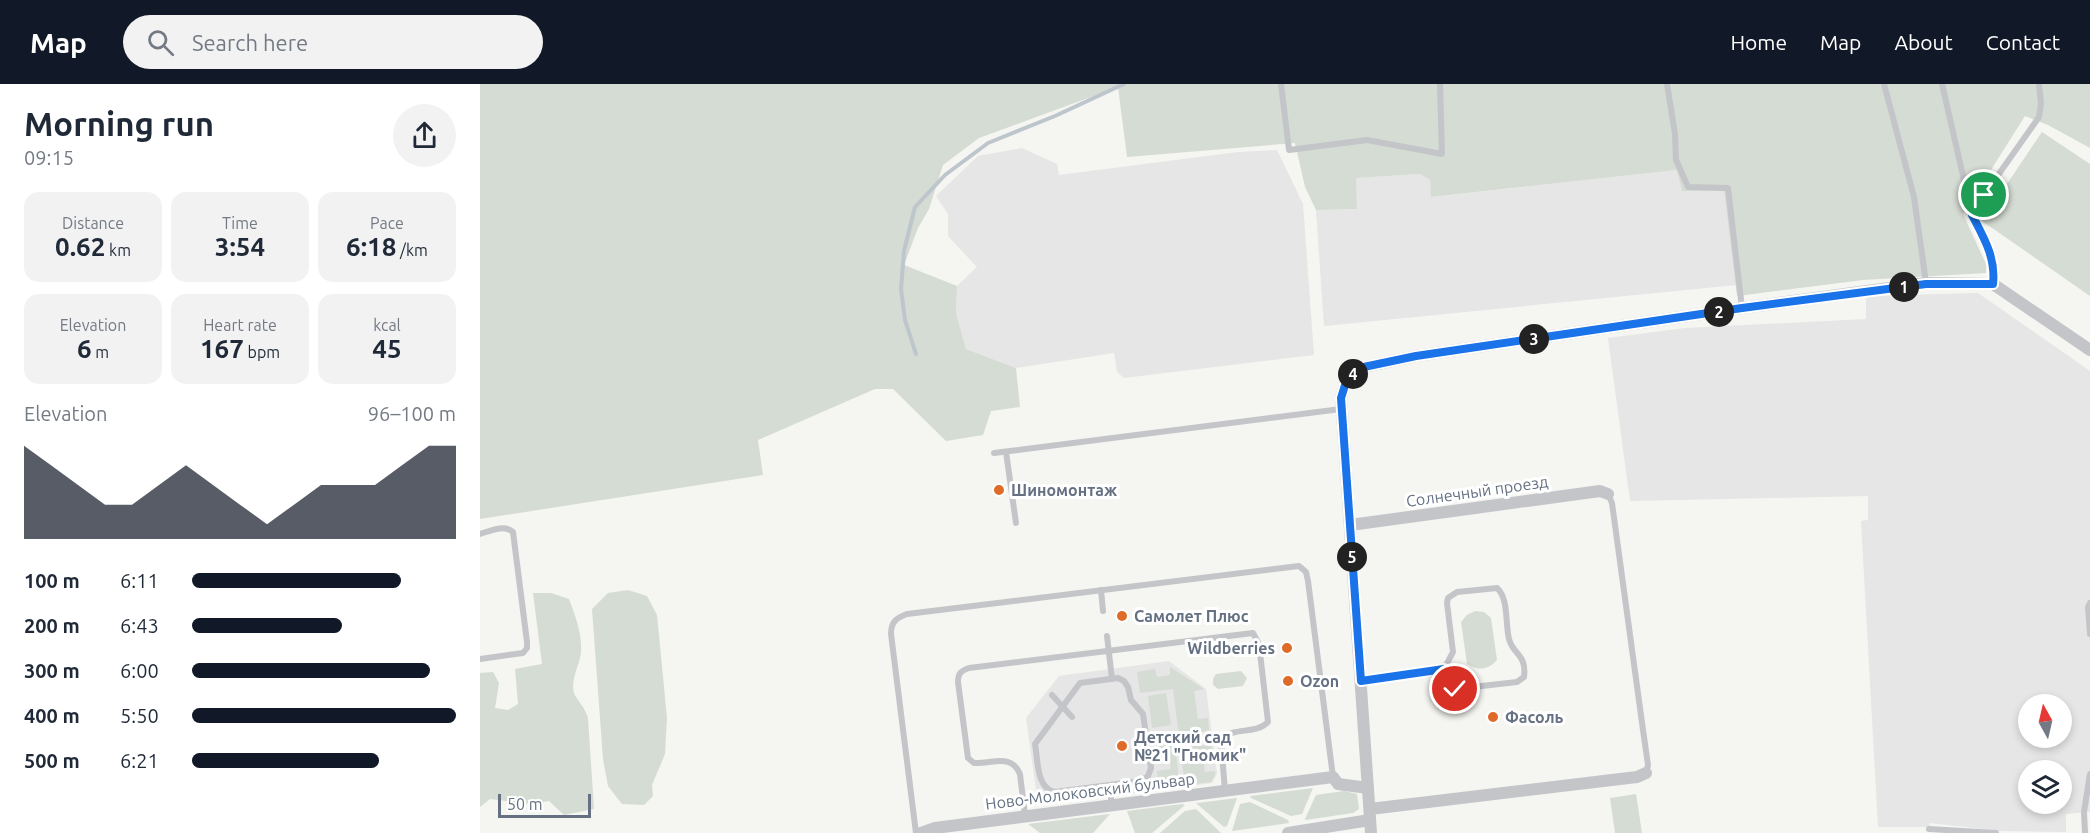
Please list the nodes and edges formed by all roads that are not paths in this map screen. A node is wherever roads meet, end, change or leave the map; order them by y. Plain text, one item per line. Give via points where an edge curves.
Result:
1 (1281, 84) edge
2 (1440, 84) edge
3 (1667, 84) edge
4 (1884, 84) edge
5 (1942, 84) edge
6 (2039, 84) edge
7 (1972, 215) junction
8 (1926, 284) junction
9 (1993, 284) junction
10 (1742, 308) junction
11 (2090, 350) edge
12 (1341, 404) junction
13 (1006, 452) junction
14 (993, 453) dead end
15 (1608, 494) joint
16 (1016, 523) dead end
17 (1350, 525) junction
18 (480, 534) edge
19 (1101, 590) junction
20 (2090, 603) edge
21 (1103, 611) dead end
22 (2090, 634) edge
23 (1107, 636) dead end
24 (1108, 650) junction
25 (480, 659) edge
26 (1444, 669) junction
27 (1112, 679) junction
28 (1361, 681) junction
29 (1052, 695) dead end
30 (1063, 707) junction
31 (1072, 717) dead end
32 (1646, 773) joint
33 (2090, 774) edge
34 (1333, 777) junction
35 (1109, 785) junction
36 (1368, 788) junction
37 (1226, 791) junction
38 (1112, 805) junction
39 (1025, 816) junction
40 (1371, 821) edge
41 (1929, 829) dead end
42 (1321, 830) edge
43 (916, 833) edge
44 (921, 833) edge
45 (1288, 833) edge
46 (1996, 833) edge
47 (2085, 833) edge

1 - 2 lane via 1289,150 1367,140 1442,154
3 - 10 lane via 1676,160 1688,187 1728,188
4 - 8 lane via 1914,197
5 - 7 lane
6 - 7 lane via 2039,117
7 - 9 lane via 1992,255
8 - 9 street
8 - 10 street
9 - 11 street
10 - 12 street via 1416,356 1359,368 1346,382
12 - 13 lane
12 - 17 street
13 - 14 lane
13 - 16 lane
15 - 17 street, Солнечный проезд via 1600,491
15 - 32 lane via 1648,765
17 - 28 street
18 - 25 lane via 503,528 513,532 527,642 523,653
19 - 21 lane
19 - 34 lane via 1290,566 1302,568 1308,580
19 - 43 lane via 907,614 891,625
20 - 22 lane
23 - 24 lane
24 - 27 lane
24 - 37 lane via 1253,633 1257,638 1268,722 1257,729 1232,732 1221,741
24 - 39 lane via 969,668 958,676 968,758 974,764 1011,762 1017,768
26 - 26 lane via 1455,689 1517,682 1524,677 1523,659 1509,641 1503,596 1497,588 1457,592 1448,598 1453,652
26 - 28 lane
27 - 30 lane via 1080,683
27 - 35 lane via 1124,681 1131,700 1143,714 1151,768 1145,779
28 - 36 street
29 - 30 lane
30 - 31 lane
30 - 35 lane via 1035,744 1042,784 1055,792
32 - 40 street
33 - 47 lane
34 - 36 street, Ново-Молоковский бульвар via 1338,784
34 - 37 street, Ново-Молоковский бульвар
35 - 38 lane
36 - 40 street
37 - 38 street, Ново-Молоковский бульвар
38 - 39 street, Ново-Молоковский бульвар
39 - 44 street, Ново-Молоковский бульвар
40 - 42 street
41 - 46 lane
42 - 45 street

